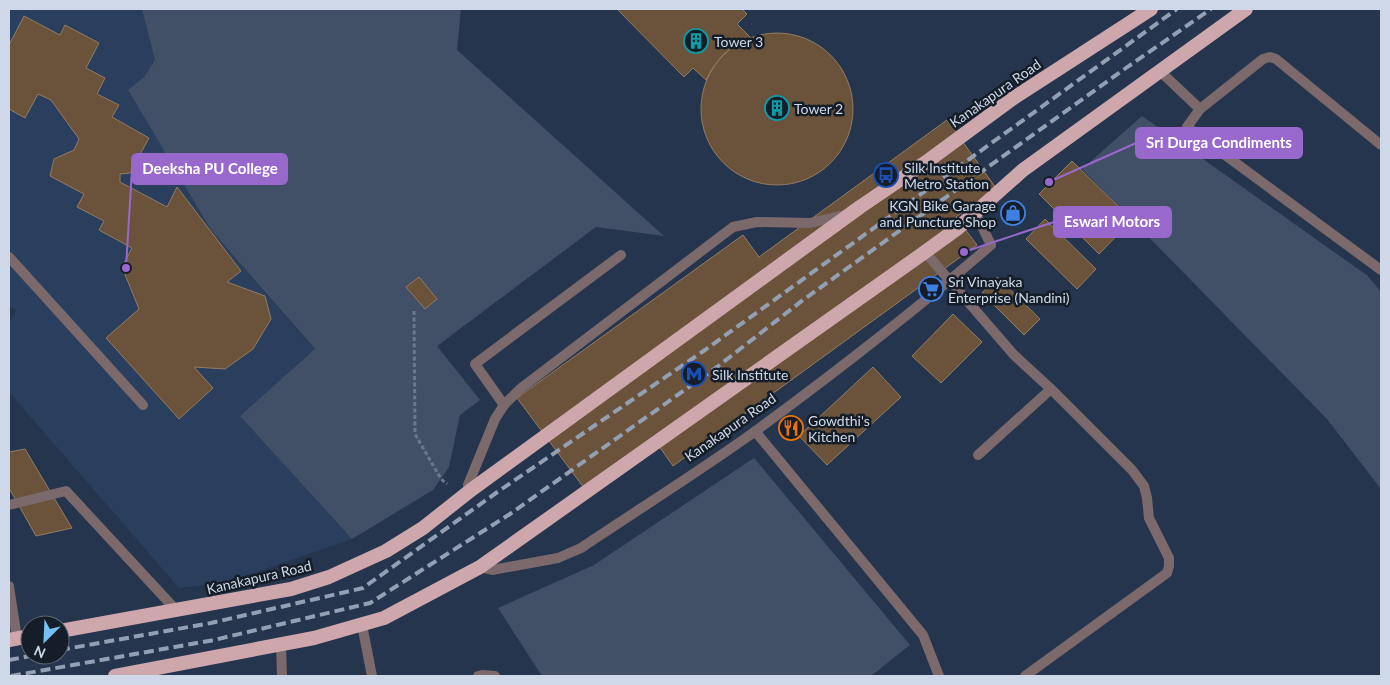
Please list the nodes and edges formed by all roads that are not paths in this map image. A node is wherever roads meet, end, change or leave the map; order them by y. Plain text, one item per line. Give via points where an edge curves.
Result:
1 (1151, 9) edge
2 (1246, 9) edge
3 (1160, 71) junction
4 (1200, 109) junction
5 (1381, 145) edge
6 (860, 207) junction
7 (974, 212) junction
8 (925, 252) junction
9 (621, 255) dead end
10 (9, 258) edge
11 (1381, 270) edge
12 (950, 280) junction
13 (1051, 389) junction
14 (143, 405) dead end
15 (504, 405) junction
16 (756, 430) junction
17 (978, 456) dead end
18 (468, 493) junction
19 (9, 505) edge
20 (480, 567) junction
21 (9, 586) edge
22 (176, 610) junction
23 (362, 624) junction
24 (70, 629) edge
25 (18, 638) edge
26 (281, 645) junction
27 (115, 676) edge
28 (282, 676) edge
29 (372, 676) edge
30 (478, 676) edge
31 (495, 676) edge
32 (939, 676) edge
33 (1025, 676) edge

1 - 6 highway, Kanakapura Road via 1012,99
2 - 3 highway, Kanakapura Road
3 - 4 street
3 - 7 highway, Kanakapura Road via 1023,170
4 - 5 street via 1263,59 1270,57
4 - 11 street via 1187,127
6 - 15 street, Kanakapura Road via 840,217 810,223 757,222 733,227 520,389
6 - 18 highway, Kanakapura Road
7 - 8 highway, Kanakapura Road
7 - 12 street, Kanakapura Road via 992,245
8 - 12 street
8 - 20 highway, Kanakapura Road
9 - 15 street via 475,364
10 - 14 street
12 - 13 street via 1014,355
12 - 16 street, Kanakapura Road
13 - 17 street
13 - 33 street via 1144,486 1149,518 1169,566 1168,573
15 - 18 street, Kanakapura Road via 468,485
16 - 20 street, Kanakapura Road via 581,548 558,558 492,570
16 - 32 street via 923,635
18 - 22 highway, Kanakapura Road via 423,528 386,551 329,577 291,589
19 - 22 street via 66,491
20 - 23 highway, Kanakapura Road via 384,618
21 - 25 street
22 - 24 highway, Kanakapura Road
23 - 26 highway, Kanakapura Road
23 - 29 street
26 - 27 highway, Kanakapura Road
26 - 28 street
30 - 31 street

